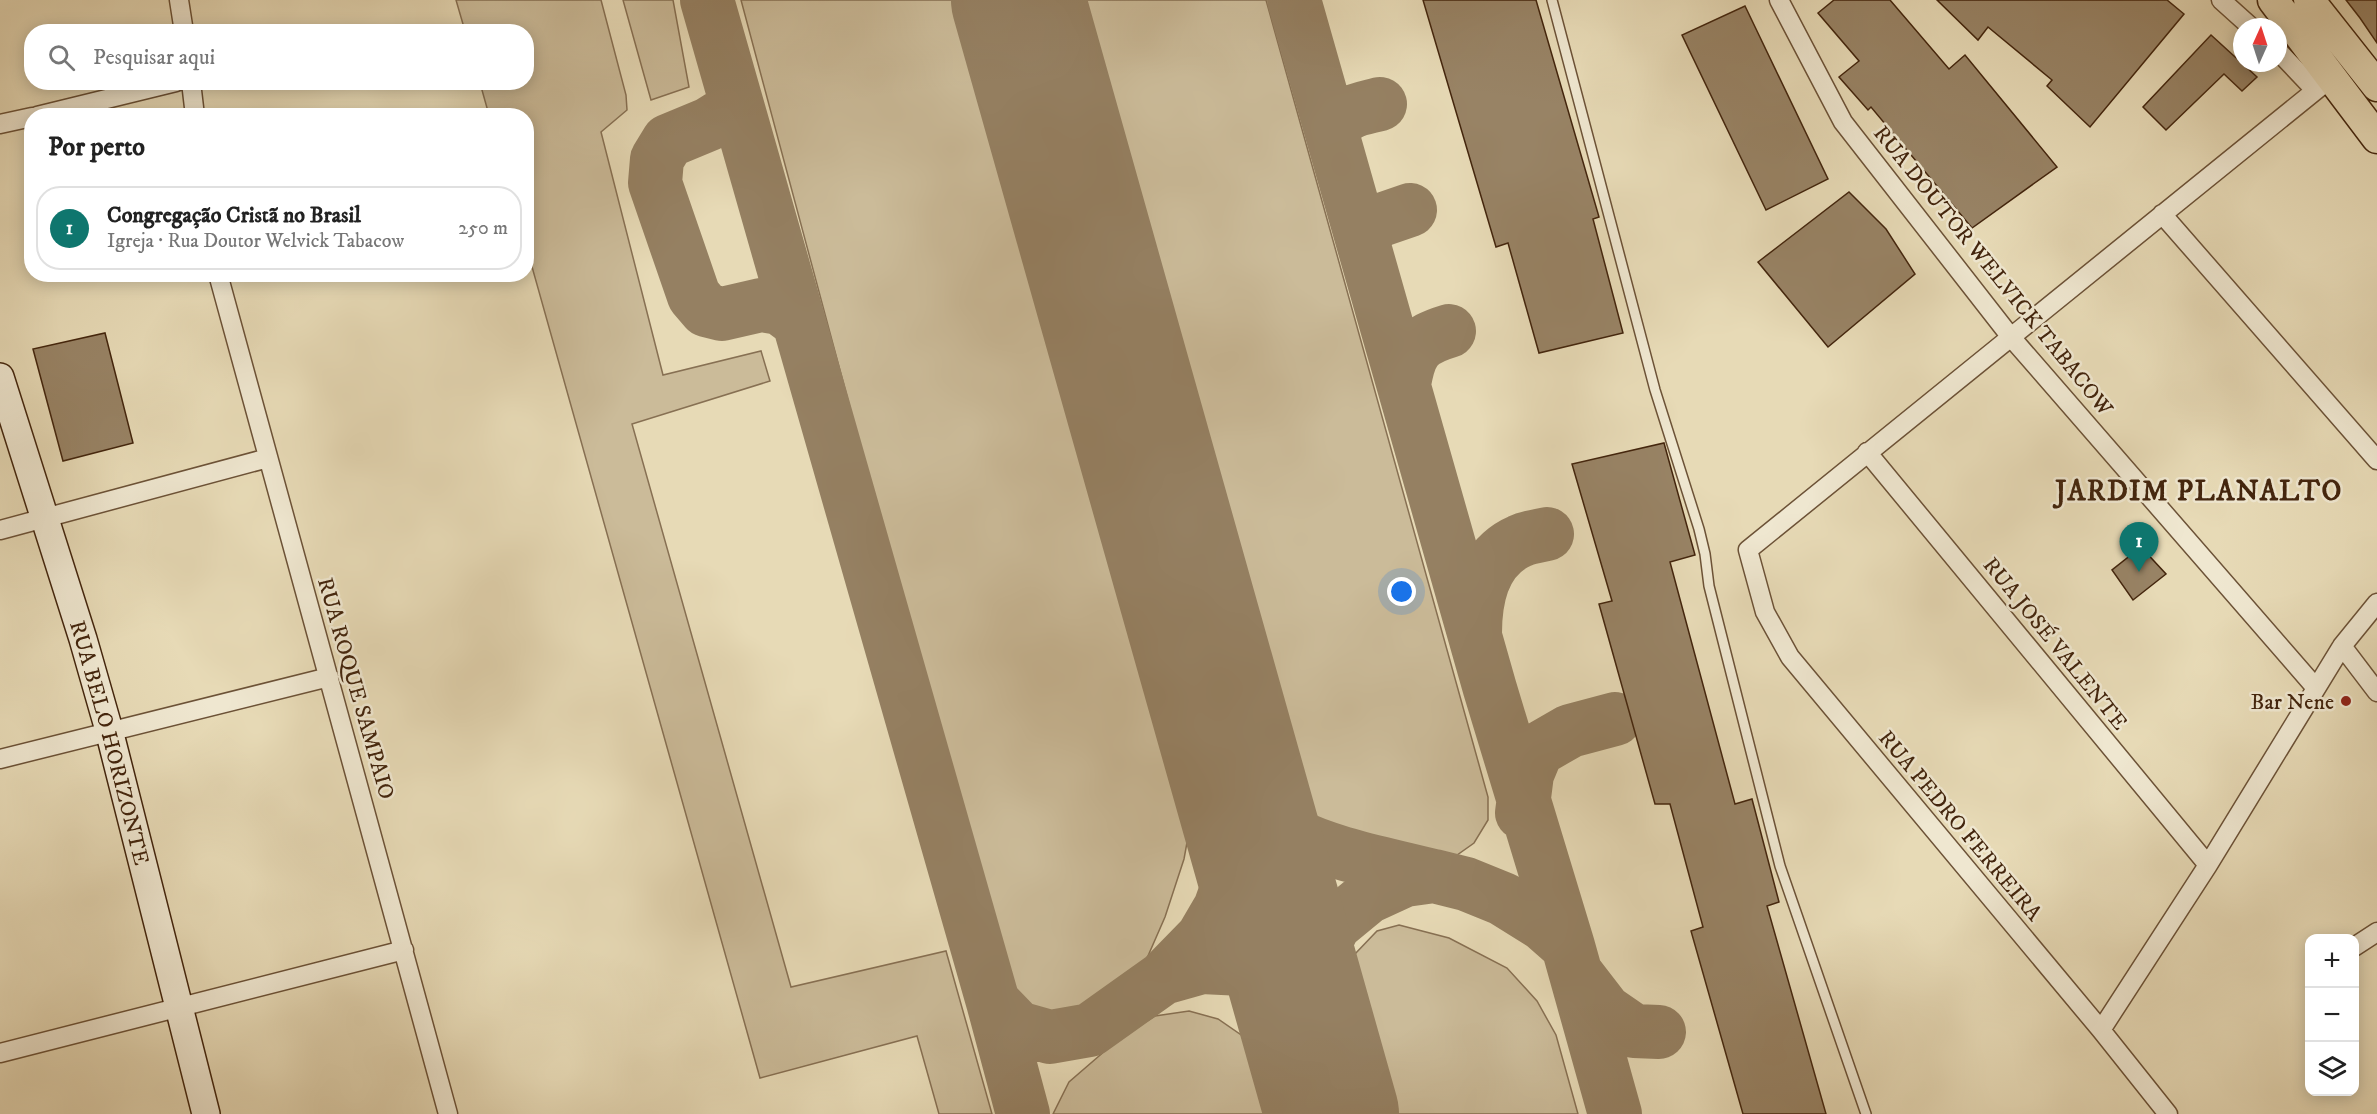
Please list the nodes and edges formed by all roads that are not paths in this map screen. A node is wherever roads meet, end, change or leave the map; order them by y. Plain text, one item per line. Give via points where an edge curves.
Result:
1 (179, 0) edge
2 (1552, 0) edge
3 (1779, 0) edge
4 (2221, 0) edge
5 (2273, 0) edge
6 (2278, 0) edge
7 (2301, 0) edge
8 (2309, 0) edge
9 (2241, 18) edge
10 (183, 24) edge
11 (2287, 58) edge
12 (2323, 84) junction
13 (2377, 86) edge
14 (143, 90) edge
15 (192, 90) edge
16 (2377, 99) edge
17 (70, 108) edge
18 (194, 108) edge
19 (24, 119) edge
20 (0, 124) edge
21 (2377, 125) edge
22 (2377, 138) edge
23 (2162, 214) junction
24 (220, 282) edge
25 (2010, 336) junction
26 (0, 377) edge
27 (1868, 452) junction
28 (268, 458) junction
29 (2377, 460) edge
30 (43, 518) junction
31 (0, 530) edge
32 (2377, 603) edge
33 (2342, 646) junction
34 (329, 677) junction
35 (2316, 688) junction
36 (2377, 692) edge
37 (109, 730) junction
38 (0, 759) edge
39 (2208, 865) junction
40 (2377, 932) edge
41 (2359, 944) edge
42 (404, 950) junction
43 (179, 1008) junction
44 (2101, 1030) junction
45 (0, 1053) edge
46 (206, 1114) edge
47 (448, 1114) edge
48 (1866, 1114) edge
49 (2168, 1114) edge

1 - 10 street
2 - 48 lane via 1655,390 1703,546 1708,586 1780,866
3 - 25 street, RUA DOUTOR WELVICK TABACOW via 1843,122
4 - 9 street
5 - 12 main road
6 - 21 lane
7 - 16 lane
8 - 13 main road
11 - 12 street
12 - 22 main road
12 - 23 street
14 - 17 street
15 - 18 street
19 - 20 street
23 - 25 street
23 - 29 street
24 - 28 street, RUA ROQUE SAMPAIO
25 - 27 street
25 - 35 street, RUA DOUTOR WELVICK TABACOW
26 - 30 street, RUA BELO HORIZONTE
27 - 39 street, RUA JOSÉ VALENTE
27 - 44 street, RUA PEDRO FERREIRA via 1748,550 1765,612 1790,657
28 - 30 street
28 - 34 street, RUA ROQUE SAMPAIO
30 - 31 street
30 - 37 street, RUA BELO HORIZONTE
32 - 33 street
33 - 35 street
33 - 36 street
34 - 37 street
34 - 42 street, RUA ROQUE SAMPAIO
35 - 39 street
37 - 38 street
37 - 43 street, RUA BELO HORIZONTE
39 - 44 street
40 - 41 street
42 - 43 street
42 - 47 street, RUA ROQUE SAMPAIO
43 - 45 street
43 - 46 street, RUA BELO HORIZONTE
44 - 49 street, RUA PEDRO FERREIRA

